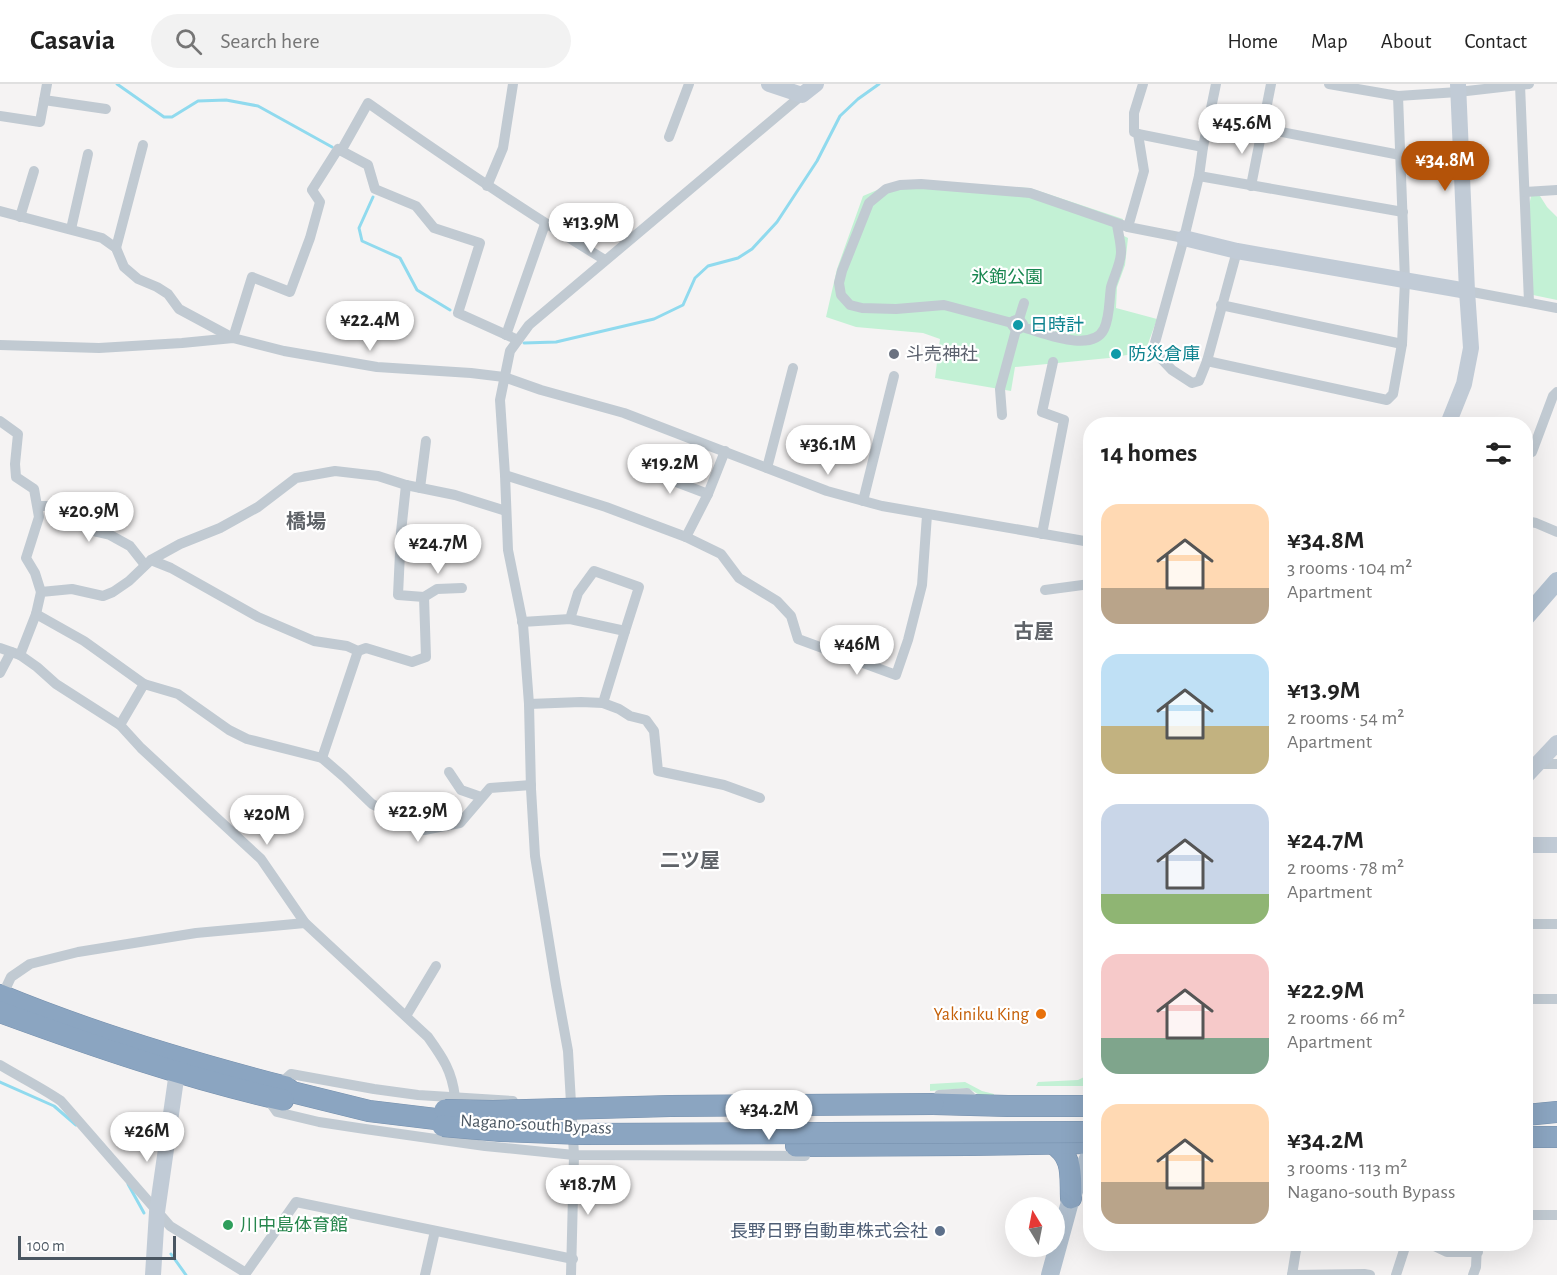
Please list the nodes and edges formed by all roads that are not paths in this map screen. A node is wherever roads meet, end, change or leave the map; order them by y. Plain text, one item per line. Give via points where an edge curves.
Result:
1 (46, 84) edge
2 (513, 84) edge
3 (689, 84) edge
4 (769, 84) edge
5 (816, 84) edge
6 (1143, 84) edge
7 (1215, 84) edge
8 (1271, 84) edge
9 (1329, 84) edge
10 (1525, 85) edge
11 (1365, 87) edge
12 (1458, 88) edge
13 (802, 95) junction
14 (1398, 96) junction
15 (44, 100) junction
16 (106, 109) dead end
17 (0, 116) edge
18 (1261, 128) junction
19 (1138, 134) junction
20 (669, 137) dead end
21 (143, 145) dead end
22 (1203, 147) junction
23 (341, 151) junction
24 (88, 154) dead end
25 (1400, 155) junction
26 (34, 171) dead end
27 (1199, 176) junction
28 (487, 186) junction
29 (1251, 186) junction
30 (1557, 190) edge
31 (1525, 192) junction
32 (0, 211) edge
33 (1403, 212) junction
34 (20, 217) junction
35 (545, 224) junction
36 (1123, 225) junction
37 (71, 229) junction
38 (1184, 238) junction
39 (116, 248) junction
40 (1237, 251) junction
41 (605, 260) junction
42 (1405, 281) junction
43 (1467, 291) junction
44 (1529, 302) junction
45 (1024, 303) dead end
46 (1221, 305) junction
47 (1557, 308) edge
48 (1017, 325) junction
49 (506, 335) junction
50 (233, 338) junction
51 (518, 340) junction
52 (1402, 344) junction
53 (0, 345) edge
54 (1207, 361) junction
55 (1053, 362) dead end
56 (793, 368) dead end
57 (894, 376) dead end
58 (504, 378) junction
59 (1557, 392) edge
60 (1002, 415) dead end
61 (1451, 417) edge
62 (0, 422) edge
63 (426, 441) dead end
64 (1533, 449) edge
65 (724, 451) junction
66 (767, 468) junction
67 (642, 469) dead end
68 (505, 476) junction
69 (406, 485) junction
70 (420, 488) junction
71 (708, 494) junction
72 (863, 501) junction
73 (38, 506) junction
74 (506, 511) junction
75 (927, 515) junction
76 (1533, 522) edge
77 (1557, 532) edge
78 (1042, 534) junction
79 (686, 537) junction
80 (1083, 541) edge
81 (148, 562) junction
82 (1557, 581) edge
83 (1083, 585) edge
84 (462, 588) dead end
85 (1045, 590) dead end
86 (40, 592) junction
87 (424, 597) junction
88 (1533, 608) edge
89 (36, 614) junction
90 (570, 618) junction
91 (522, 622) junction
92 (625, 631) junction
93 (0, 648) edge
94 (358, 651) junction
95 (16, 654) junction
96 (0, 673) edge
97 (144, 684) junction
98 (603, 703) junction
99 (529, 704) junction
100 (120, 725) junction
101 (1557, 743) edge
102 (322, 758) junction
103 (1557, 764) edge
104 (1533, 768) edge
105 (1533, 770) edge
106 (449, 772) dead end
107 (531, 785) junction
108 (482, 797) junction
109 (760, 798) dead end
110 (1533, 845) edge
111 (1557, 845) edge
112 (306, 923) junction
113 (1533, 924) edge
114 (1557, 924) edge
115 (436, 966) dead end
116 (2, 994) edge
117 (1533, 999) edge
118 (1557, 999) edge
119 (406, 1016) junction
120 (0, 1065) edge
121 (179, 1065) junction
122 (277, 1089) junction
123 (572, 1099) junction
124 (1557, 1099) edge
125 (1533, 1100) edge
126 (978, 1104) junction
127 (1000, 1106) junction
128 (1083, 1106) edge
129 (1557, 1112) edge
130 (447, 1113) junction
131 (1533, 1114) edge
132 (1083, 1126) edge
133 (1533, 1129) edge
134 (1557, 1129) edge
135 (501, 1131) junction
136 (1083, 1132) edge
137 (1533, 1137) edge
138 (1557, 1137) edge
139 (1052, 1143) junction
140 (1083, 1143) edge
141 (968, 1145) junction
142 (990, 1145) junction
143 (574, 1155) junction
144 (1083, 1170) edge
145 (1071, 1198) junction
146 (157, 1212) junction
147 (1533, 1215) edge
148 (1557, 1215) edge
149 (435, 1231) junction
150 (1296, 1251) edge
151 (1404, 1251) edge
152 (1477, 1251) edge
153 (573, 1259) junction
154 (248, 1274) edge
155 (153, 1275) edge
156 (425, 1275) edge
157 (572, 1275) edge
158 (1050, 1275) edge
159 (1292, 1275) edge
160 (1370, 1275) edge
161 (1396, 1275) edge
162 (1473, 1275) edge

1 - 15 street
2 - 28 street via 503,148
3 - 20 street
4 - 13 street
5 - 13 street
6 - 19 street via 1134,113 1134,132
7 - 22 street
8 - 18 street
9 - 11 street
10 - 12 street
10 - 31 street
11 - 14 street
12 - 14 street
12 - 43 street
13 - 41 street
14 - 25 street
15 - 16 street
15 - 17 street via 40,122
18 - 25 street
18 - 29 street
19 - 22 street
19 - 36 street via 1144,171
21 - 39 street
22 - 27 street
23 - 28 street via 368,103
23 - 49 street via 369,165 375,189 416,206 434,228 480,243 459,313
23 - 50 street via 338,149 312,190 320,202 290,292 252,277
24 - 37 street
25 - 33 street
26 - 34 street
27 - 29 street
27 - 38 street
28 - 35 street
29 - 33 street
30 - 31 street
31 - 44 street
32 - 34 street
33 - 42 street
34 - 37 street
35 - 41 street
35 - 49 street
36 - 38 street
36 - 48 street via 1121,254 1104,331 1092,339 1078,341
36 - 48 street via 1030,193 900,185 886,189 869,202 839,283 841,295 850,305 862,309 944,305
37 - 39 street via 102,238
38 - 40 street
38 - 54 street via 1153,350 1192,383 1199,381
39 - 50 street via 124,267 138,279 157,286 179,309
40 - 42 street
40 - 46 street
41 - 51 street via 529,325
42 - 43 street
42 - 52 street
43 - 44 street
43 - 61 street via 1471,348 1464,384
44 - 47 street
45 - 48 street
46 - 52 street
46 - 54 street
48 - 60 street via 1000,389
49 - 51 street
50 - 53 street via 99,348
50 - 58 street via 377,367
51 - 58 street via 510,351
52 - 54 street via 1393,394 1387,400
55 - 78 street via 1042,412 1064,420
56 - 66 street
57 - 72 street
58 - 65 street via 624,413
58 - 68 street via 500,400
59 - 64 street
62 - 73 street via 18,434 16,477 34,489
63 - 70 street
65 - 66 street
65 - 71 street
66 - 72 street
67 - 71 street
68 - 74 street
68 - 79 street
69 - 70 street
69 - 81 street via 378,476 335,471 296,478 258,507
69 - 87 street via 398,596
70 - 74 street
71 - 79 street
72 - 75 street
73 - 81 street via 50,506 110,535
73 - 86 street via 39,517 26,558
74 - 91 street via 508,550
75 - 78 street
75 - 79 street via 922,585 896,675 798,639 791,616 777,601 738,578 721,555
76 - 77 street
78 - 80 street
81 - 86 street via 103,596 72,589
81 - 94 street via 171,568 258,617 314,641
82 - 88 main road
83 - 85 street
84 - 87 street via 437,589
86 - 89 street
87 - 94 street via 426,657 412,662 366,648
89 - 95 street
89 - 97 street via 84,641
90 - 91 street
90 - 92 street
90 - 92 street via 578,593 594,571 639,586
91 - 99 street
92 - 98 street
93 - 95 street
94 - 102 street
95 - 96 street
95 - 100 street
97 - 100 street
97 - 102 street via 178,694 247,739
98 - 99 street
98 - 109 street via 646,720 654,731 658,771 724,785
99 - 107 street
100 - 112 street via 261,859
101 - 104 street
102 - 108 street via 372,804 424,830 460,823
103 - 105 street
106 - 108 street via 461,790
107 - 108 street via 490,788
107 - 123 street via 535,856 568,1051
110 - 111 street
112 - 116 street via 196,933 78,952 30,964 11,977
112 - 119 street
113 - 114 street
115 - 119 street
116 - 121 highway, Nagano-south Bypass
117 - 118 street
119 - 130 street via 443,1057 453,1080
120 - 146 street via 61,1101
121 - 122 highway, Nagano-south Bypass
121 - 146 street
122 - 130 highway, Nagano-south Bypass via 395,1114
122 - 143 street via 277,1112 319,1122
123 - 126 street via 967,1093
123 - 130 street via 504,1101
123 - 143 street
124 - 125 highway
126 - 127 highway
126 - 130 highway, bridge via 670,1106
127 - 128 highway
127 - 142 highway via 1009,1114 1011,1134 1008,1139
129 - 131 highway
130 - 132 highway, Nagano-south Bypass via 501,1125 563,1127
130 - 135 highway, Nagano-south Bypass, bridge
133 - 134 highway
135 - 136 highway, Nagano-south Bypass, bridge
135 - 141 highway via 510,1136 590,1142
137 - 138 highway
139 - 140 highway
139 - 142 highway
139 - 145 highway via 1068,1162
141 - 142 highway
141 - 143 street via 945,1155
143 - 153 street
144 - 145 main road
145 - 158 main road
146 - 154 street via 170,1226
146 - 155 street
147 - 148 street
149 - 153 street
149 - 154 street via 296,1202
149 - 156 street
150 - 159 street
151 - 161 street
152 - 162 street
153 - 157 street
159 - 160 street

